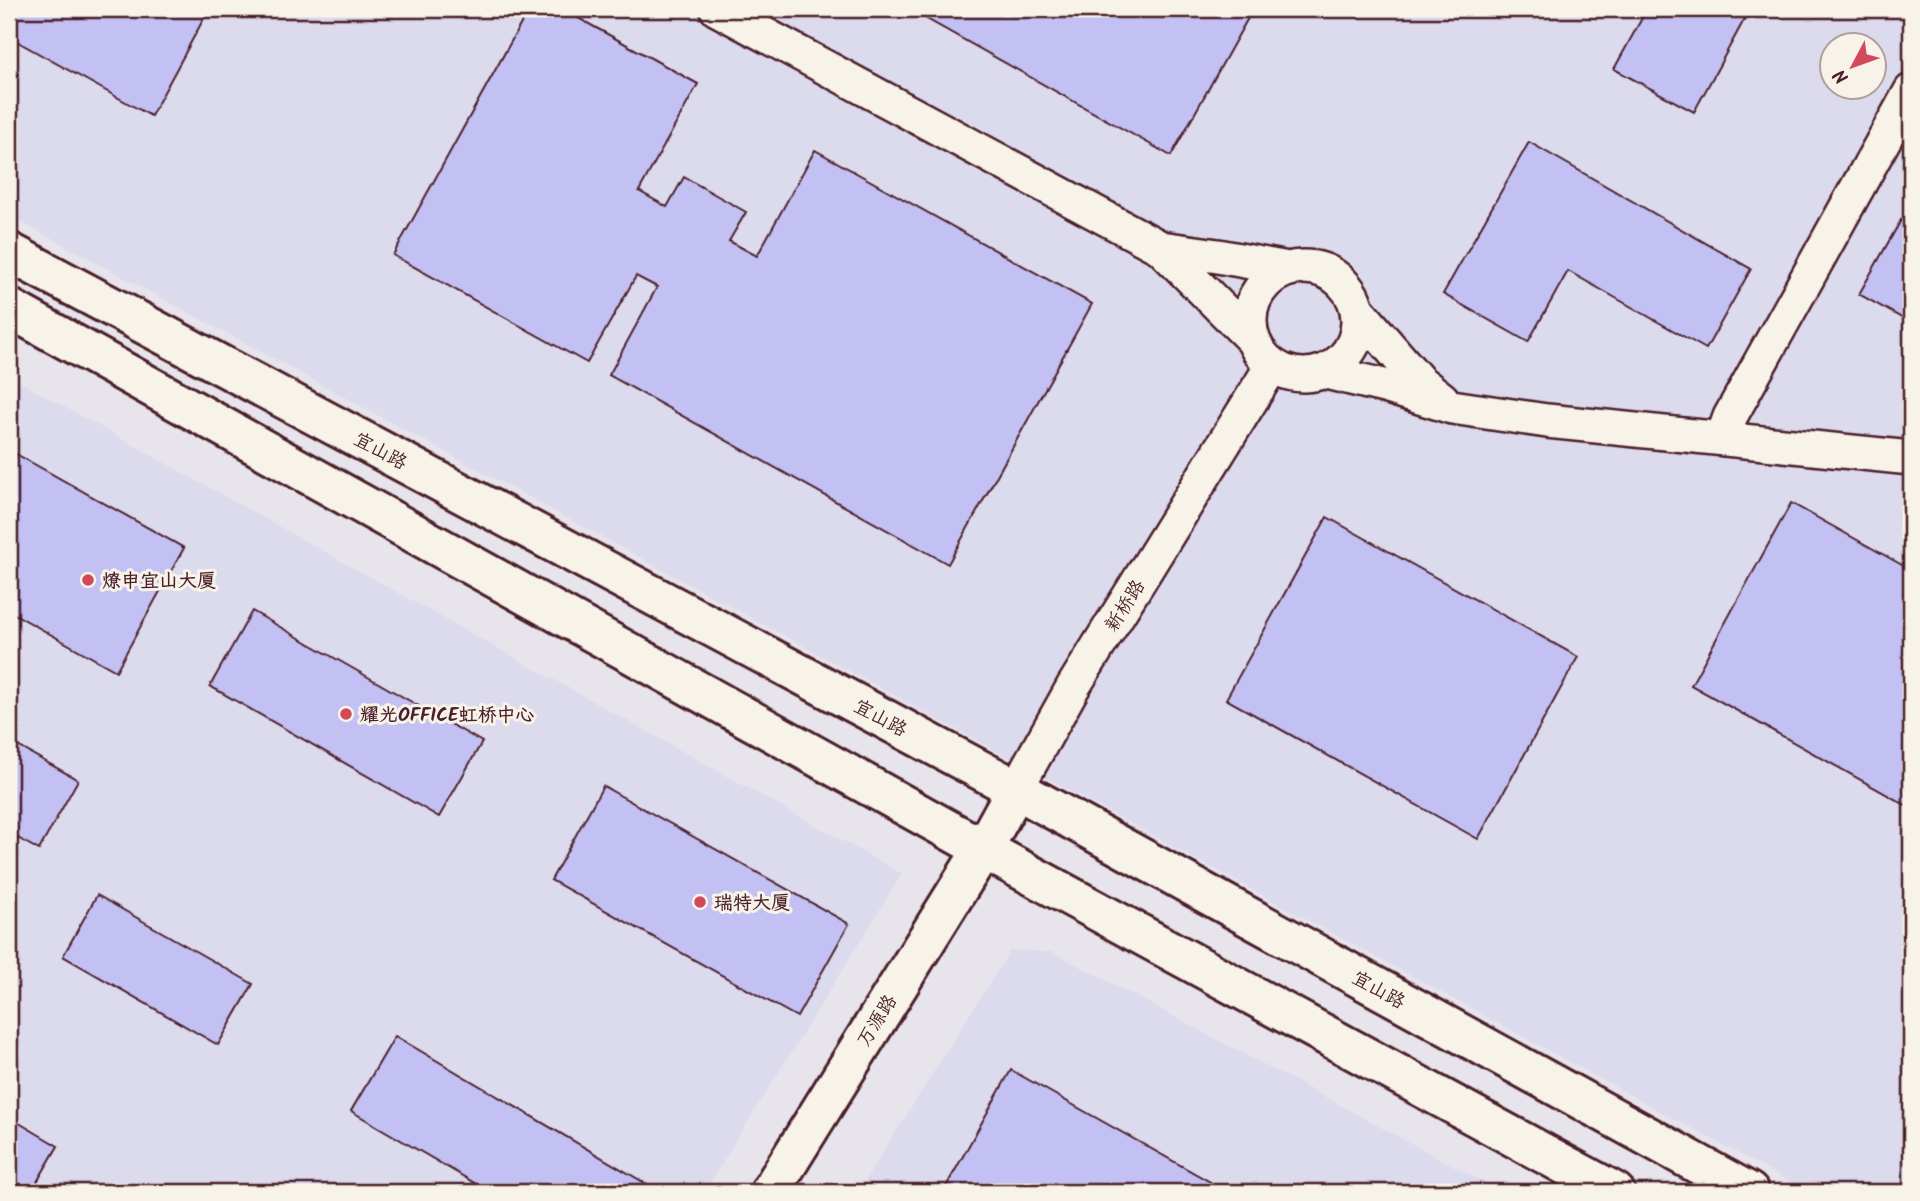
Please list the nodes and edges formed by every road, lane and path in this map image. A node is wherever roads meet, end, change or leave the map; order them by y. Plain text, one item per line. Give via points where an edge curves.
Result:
1 (717, 9) edge
2 (1911, 91) edge
3 (1161, 248) junction
4 (9, 252) edge
5 (1288, 269) junction
6 (9, 308) edge
7 (1357, 309) junction
8 (1251, 338) junction
9 (1272, 366) junction
10 (1326, 372) junction
11 (1452, 407) junction
12 (1722, 439) junction
13 (1911, 458) edge
14 (1016, 789) junction
15 (983, 849) junction
16 (769, 1192) edge
17 (1615, 1192) edge
18 (1749, 1192) edge

1 - 3 street
2 - 12 street
3 - 5 street
3 - 8 street
4 - 14 street, 宜山路
5 - 7 street via 1323,270 1350,292
5 - 8 street via 1260,288 1250,312
6 - 15 street
7 - 10 street via 1353,346
7 - 11 street via 1419,381
8 - 9 street
9 - 10 street via 1289,374
9 - 14 street, 新桥路 via 1073,687
10 - 11 street
11 - 12 street
12 - 13 street
14 - 15 street, 新桥路
14 - 18 street, 宜山路
15 - 16 street, 万源路
15 - 17 street

